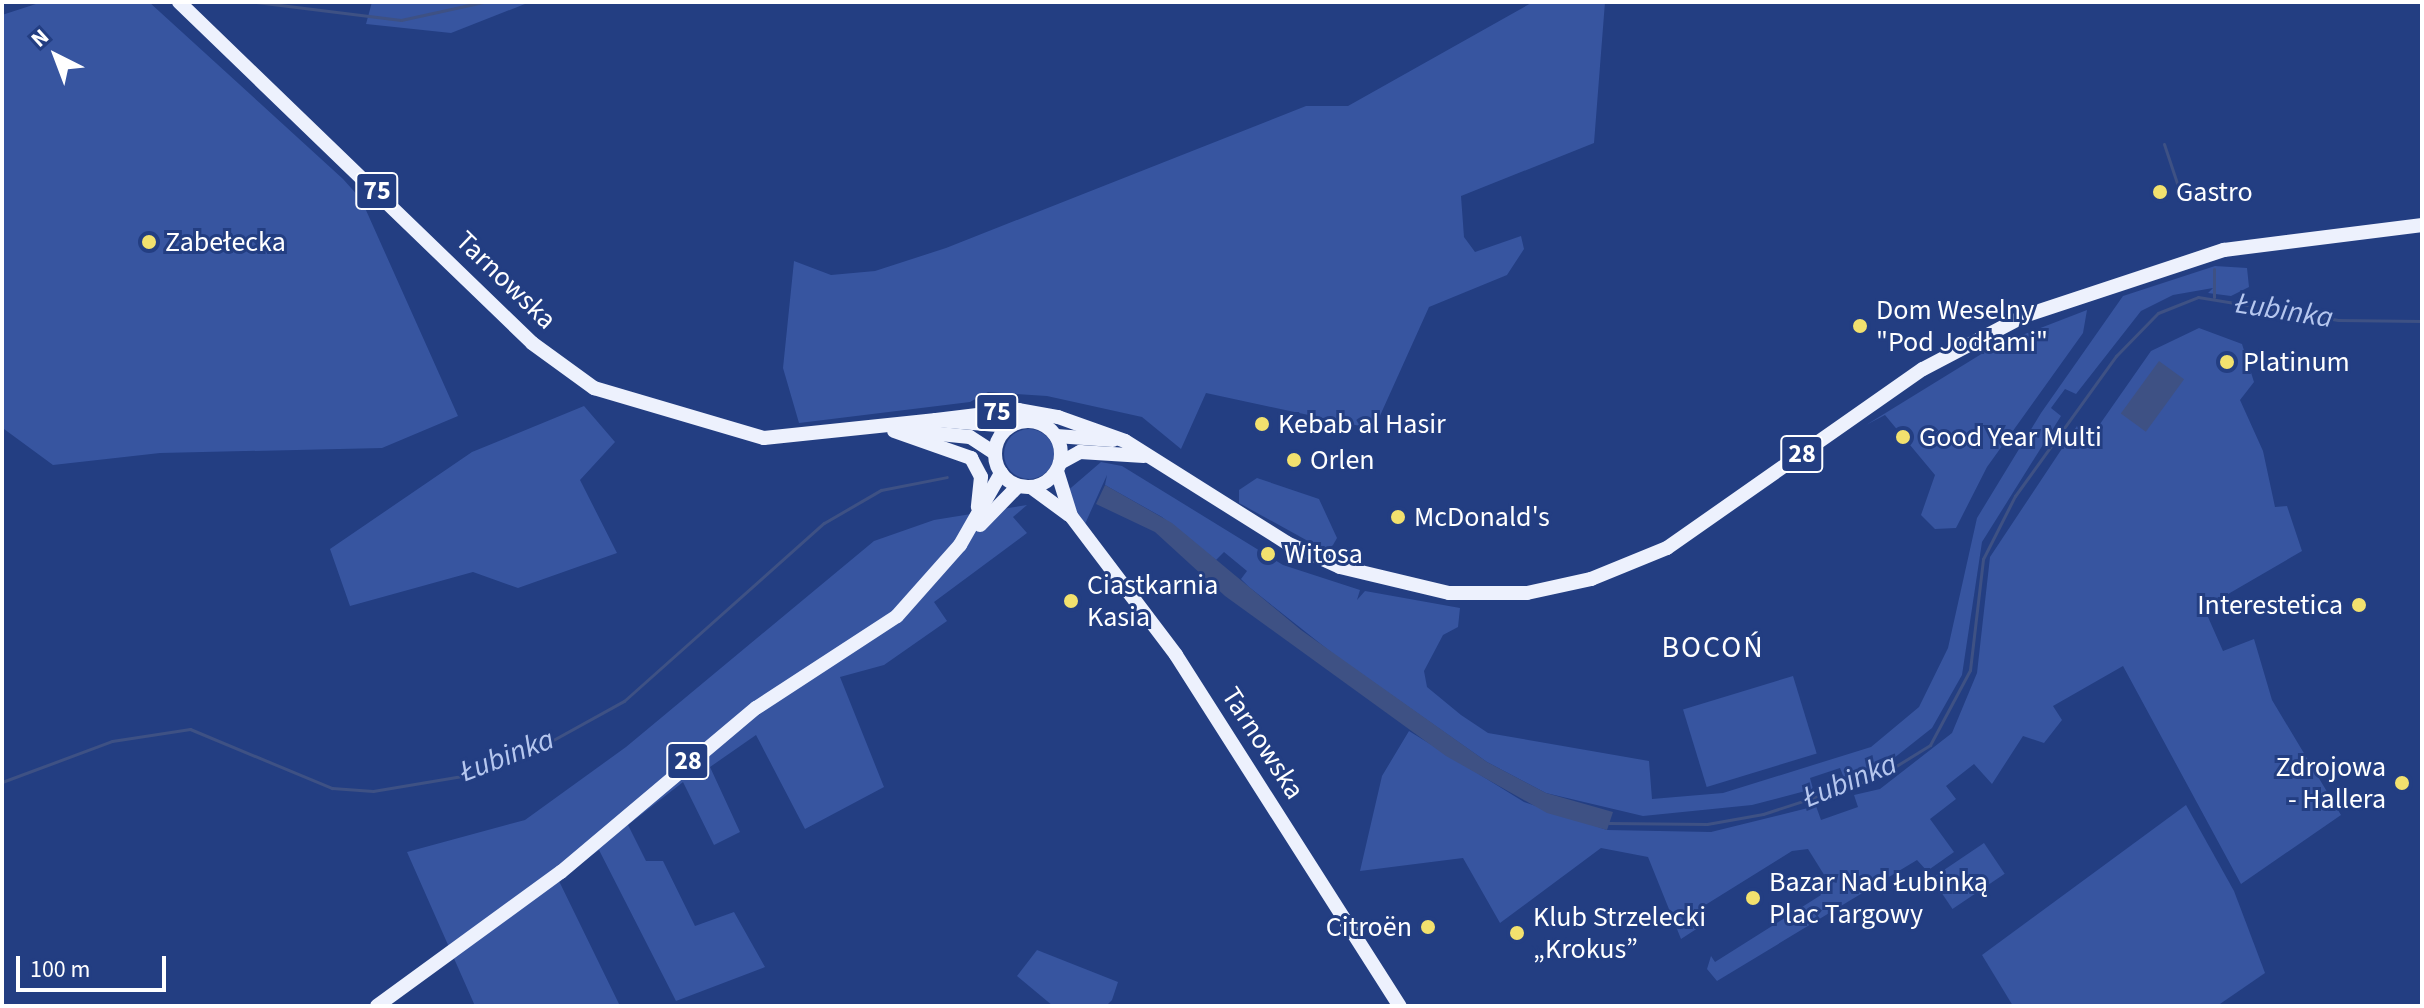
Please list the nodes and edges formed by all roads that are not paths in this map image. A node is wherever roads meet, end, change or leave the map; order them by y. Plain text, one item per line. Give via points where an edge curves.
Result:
1 (179, 2) edge
2 (2422, 225) edge
3 (936, 420) junction
4 (1010, 426) junction
5 (874, 429) junction
6 (894, 431) junction
7 (1056, 436) junction
8 (1125, 441) junction
9 (995, 453) junction
10 (1151, 457) junction
11 (1059, 467) junction
12 (1001, 473) junction
13 (1025, 486) junction
14 (1071, 516) junction
15 (973, 521) junction
16 (960, 545) junction
17 (377, 1006) edge
18 (1400, 1006) edge

1 - 5 main road, Tarnowska / 75 via 532,343 594,388 750,436
2 - 10 main road, 28 via 2224,250 2024,316 1923,369 1667,548 1551,589 1449,593 1364,575 1287,543
3 - 4 main road, Tarnowska / 75
3 - 5 main road, Tarnowska / 75
3 - 8 main road, 75 via 1029,411
4 - 7 main road, 28 via 1040,423
4 - 9 main road
5 - 6 main road, Tarnowska / 75
6 - 9 main road, Tarnowska / 75 via 961,434
6 - 15 main road, 28 via 975,462 982,487
7 - 8 main road, 28
7 - 11 main road
8 - 10 main road, 28
9 - 12 main road
10 - 11 main road, 28 via 1080,452
11 - 13 main road, 28
11 - 14 main road, Tarnowska
12 - 13 main road
12 - 15 main road, 28
13 - 14 main road, Tarnowska
13 - 16 main road, 28
14 - 18 main road, Tarnowska via 1176,655
15 - 16 main road, 28
16 - 17 main road, 28 via 880,630 756,708 561,872

